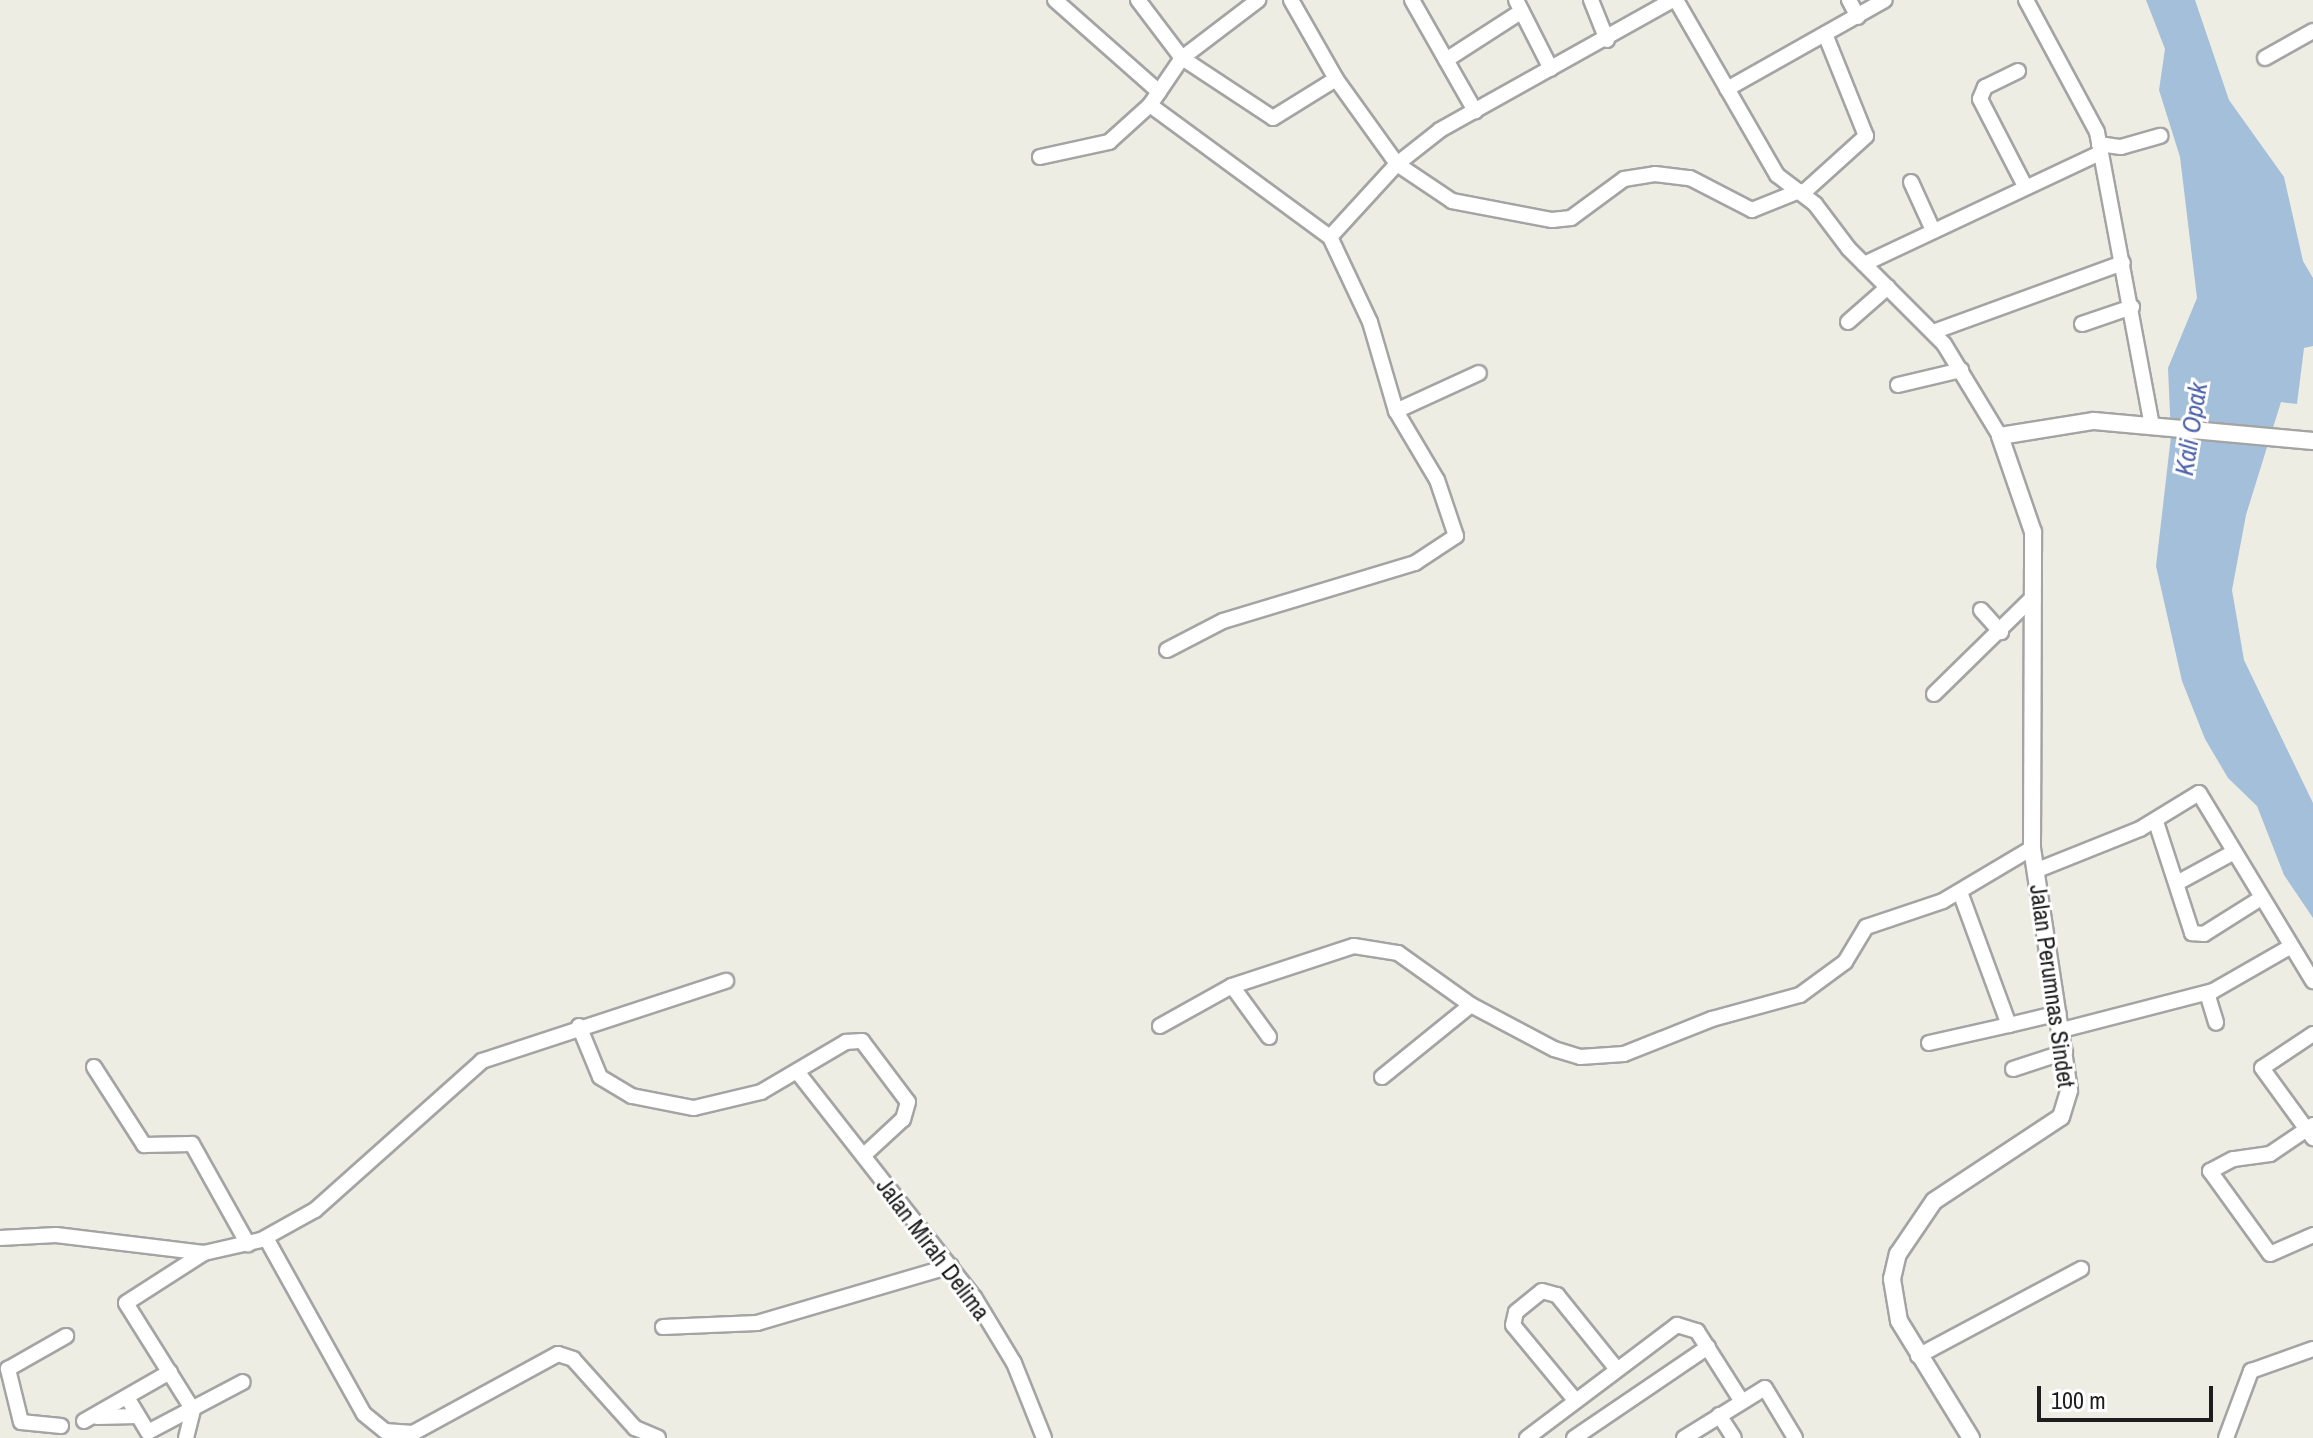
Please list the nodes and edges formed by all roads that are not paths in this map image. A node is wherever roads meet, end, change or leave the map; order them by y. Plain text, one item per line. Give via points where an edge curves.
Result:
1 (1055, 0) edge
2 (1138, 0) edge
3 (1258, 0) edge
4 (1291, 0) edge
5 (1591, 0) edge
6 (1675, 0) edge
7 (1849, 0) edge
8 (1885, 0) edge
9 (2026, 0) edge
10 (1417, 2) edge
11 (1519, 6) edge
12 (1858, 17) junction
13 (2313, 31) edge
14 (1825, 34) junction
15 (1607, 40) junction
16 (1182, 58) junction
17 (2265, 58) dead end
18 (1446, 60) junction
19 (1551, 69) junction
20 (2018, 71) dead end
21 (1336, 79) junction
22 (1727, 89) junction
23 (1154, 98) junction
24 (1475, 111) junction
25 (2160, 136) dead end
26 (2098, 149) junction
27 (1040, 157) dead end
28 (1397, 164) junction
29 (1911, 182) dead end
30 (2025, 186) junction
31 (1801, 192) junction
32 (1932, 228) junction
33 (1330, 237) junction
34 (2123, 263) junction
35 (1864, 264) junction
36 (1888, 287) junction
37 (2132, 307) junction
38 (1848, 322) dead end
39 (2082, 324) dead end
40 (1933, 332) junction
41 (1961, 370) junction
42 (1479, 373) dead end
43 (1898, 385) dead end
44 (1396, 411) junction
45 (2154, 425) junction
46 (2000, 436) junction
47 (2308, 441) edge
48 (2033, 597) junction
49 (1981, 610) dead end
50 (2001, 632) junction
51 (1167, 650) dead end
52 (1934, 694) dead end
53 (2156, 822) junction
54 (2032, 848) junction
55 (2234, 852) junction
56 (2035, 871) junction
57 (2177, 883) junction
58 (1960, 892) junction
59 (2258, 900) junction
60 (2288, 948) junction
61 (726, 981) dead end
62 (2313, 981) edge
63 (1232, 986) junction
64 (2207, 993) junction
65 (1471, 1005) junction
66 (2059, 1013) junction
67 (2216, 1023) dead end
68 (2009, 1025) junction
69 (579, 1026) junction
70 (1160, 1026) dead end
71 (2062, 1030) junction
72 (2313, 1034) edge
73 (1269, 1037) dead end
74 (1929, 1043) dead end
75 (2065, 1052) junction
76 (94, 1067) dead end
77 (2013, 1069) dead end
78 (799, 1074) junction
79 (1382, 1077) dead end
80 (2311, 1131) edge
81 (863, 1156) junction
82 (2313, 1235) edge
83 (0, 1238) edge
84 (266, 1238) junction
85 (248, 1244) junction
86 (204, 1253) junction
87 (951, 1266) junction
88 (2081, 1269) dead end
89 (663, 1327) dead end
90 (66, 1336) dead end
91 (1708, 1347) junction
92 (2313, 1349) edge
93 (1918, 1356) junction
94 (1616, 1368) junction
95 (170, 1372) junction
96 (243, 1382) dead end
97 (128, 1399) junction
98 (1575, 1400) junction
99 (1741, 1400) junction
100 (193, 1410) junction
101 (1719, 1415) junction
102 (137, 1416) junction
103 (61, 1426) dead end
104 (187, 1432) edge
105 (658, 1438) edge
106 (1044, 1438) edge
107 (1527, 1438) edge
108 (1574, 1438) edge
109 (1684, 1438) edge
110 (1734, 1438) edge
111 (1795, 1438) edge
112 (1971, 1438) edge
113 (2226, 1438) edge

1 - 23 street
2 - 16 street
3 - 16 street
4 - 21 street
5 - 15 street
6 - 15 street
6 - 22 street
7 - 12 street
8 - 12 street
9 - 26 street
10 - 18 street
11 - 18 street
11 - 19 street
12 - 14 street
13 - 17 street
14 - 22 street
14 - 31 street via 1866,136
15 - 19 street
16 - 21 street via 1273,118
16 - 23 street
18 - 24 street
19 - 24 street
20 - 30 street via 1985,87 1980,99
21 - 28 street
22 - 31 street via 1777,175
23 - 27 street via 1098,148
23 - 33 street
24 - 28 street
25 - 26 street
26 - 30 street
26 - 34 street
28 - 31 street via 1452,201 1552,220 1571,218 1624,179 1655,174 1690,178 1752,210
28 - 33 street
29 - 32 street
30 - 32 street
31 - 35 street
32 - 35 street
33 - 44 street via 1370,322
34 - 37 street
34 - 40 street
35 - 36 street
36 - 38 street
36 - 40 street
37 - 39 street
37 - 45 street
40 - 41 street
41 - 43 street
41 - 46 street
42 - 44 street
44 - 51 street via 1437,480 1456,536 1415,563 1223,621
45 - 46 street via 2079,421
45 - 47 street
46 - 48 street, Jalan Perumnas Sindet via 2033,532
48 - 50 street
48 - 54 street, Jalan Perumnas Sindet
49 - 50 street
50 - 52 street
53 - 55 street via 2199,793
53 - 56 street
53 - 57 street
54 - 56 street, Jalan Perumnas Sindet
54 - 58 street
55 - 57 street
55 - 59 street
56 - 66 street, Jalan Perumnas Sindet
57 - 59 street via 2185,925 2197,935
58 - 65 street via 1866,927 1845,962 1800,995 1712,1019 1624,1054 1566,1054
58 - 68 street
59 - 60 street
60 - 62 street
60 - 64 street
61 - 69 street
63 - 65 street via 1354,946 1398,953
63 - 70 street
63 - 73 street
64 - 67 street
64 - 71 street
65 - 79 street
66 - 68 street
66 - 71 street, Jalan Perumnas Sindet
68 - 74 street
69 - 78 street via 600,1077 632,1096 694,1108 761,1092
69 - 84 street via 464,1072 315,1210
71 - 75 street, Jalan Perumnas Sindet
72 - 80 street via 2262,1068
75 - 77 street
75 - 93 street, Jalan Perumnas Sindet via 2069,1100 2061,1117 1934,1201 1898,1254 1894,1305
76 - 85 street via 144,1145 192,1144
78 - 81 street, Jalan Mirah Delima
78 - 81 street via 846,1042 869,1046 908,1102 903,1119
80 - 82 street via 2270,1154 2233,1159 2210,1171 2270,1254
81 - 87 street, Jalan Mirah Delima
83 - 86 street via 56,1235
84 - 85 street
84 - 105 street via 364,1414 385,1431 413,1433 548,1357 566,1355 635,1428
85 - 86 street
86 - 95 street via 126,1303
87 - 89 street via 757,1323
87 - 106 street, Jalan Mirah Delima via 1014,1363
88 - 93 street
90 - 103 street via 8,1369 21,1422
91 - 94 street via 1693,1327 1677,1325
91 - 99 street
91 - 108 street
92 - 113 street via 2251,1371
93 - 112 street, Jalan Perumnas Sindet
94 - 98 street
94 - 98 street via 1557,1295 1542,1291 1514,1314 1513,1325
95 - 97 street
95 - 100 street
96 - 100 street
97 - 102 street
97 - 102 street via 88,1419
98 - 107 street
99 - 101 street
99 - 111 street via 1765,1388
100 - 102 street via 148,1432
100 - 104 street
101 - 109 street
101 - 110 street

